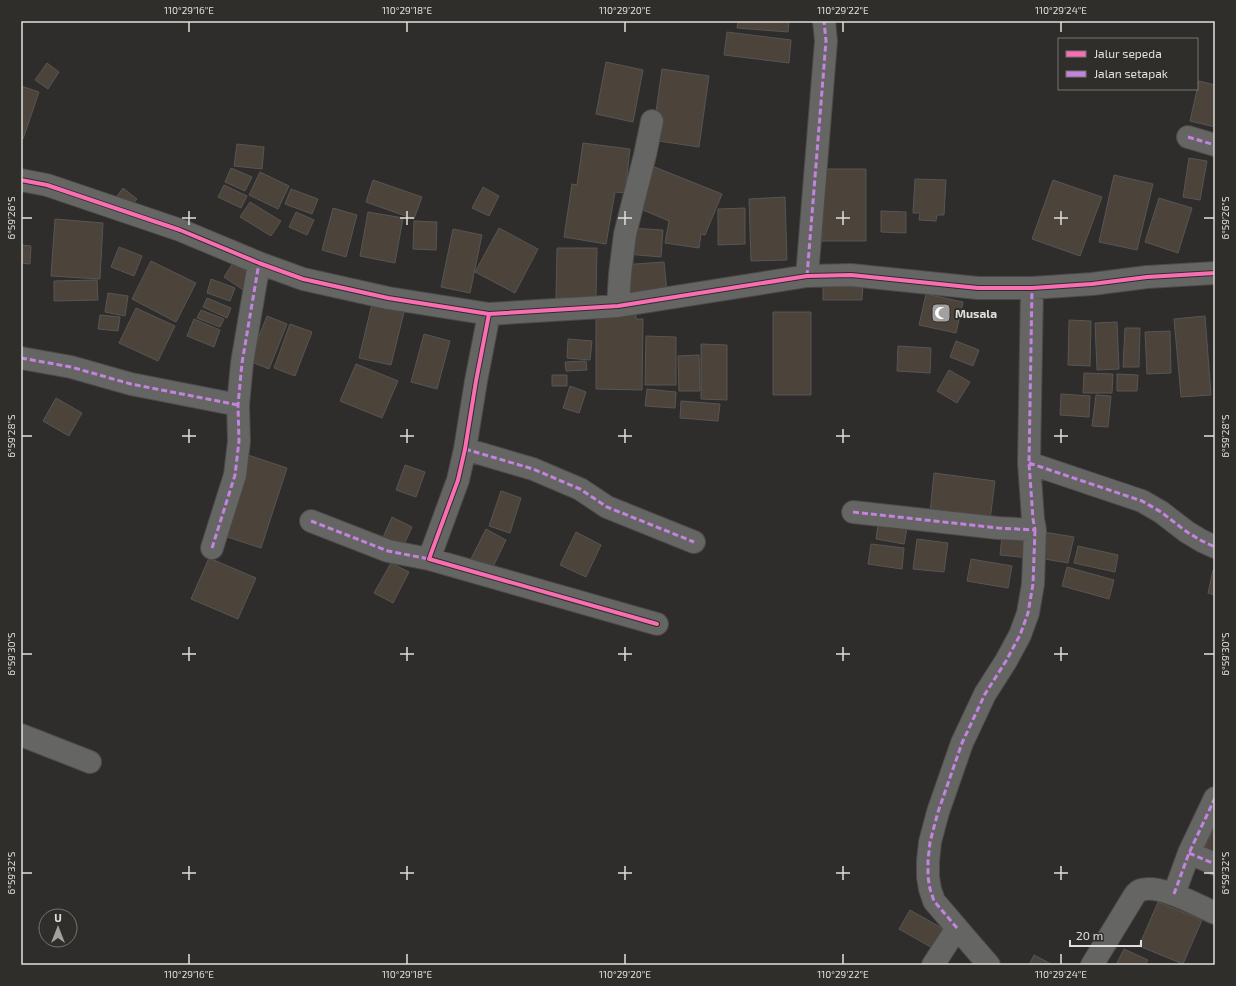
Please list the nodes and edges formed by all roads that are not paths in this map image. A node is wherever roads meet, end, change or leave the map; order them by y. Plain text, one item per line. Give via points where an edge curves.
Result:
1 (824, 21) edge
2 (652, 121) dead end
3 (1188, 137) dead end
4 (1215, 145) edge
5 (21, 180) edge
6 (259, 263) junction
7 (1215, 273) edge
8 (807, 276) junction
9 (1032, 288) junction
10 (618, 306) junction
11 (489, 314) junction
12 (21, 358) edge
13 (238, 405) junction
14 (465, 449) junction
15 (1029, 463) junction
16 (853, 512) dead end
17 (311, 521) dead end
18 (1035, 530) junction
19 (694, 542) dead end
20 (1215, 547) edge
21 (212, 548) dead end
22 (429, 559) junction
23 (657, 624) dead end
24 (21, 735) edge
25 (90, 762) dead end
26 (1215, 798) edge
27 (1189, 853) junction
28 (1215, 864) edge
29 (1174, 894) junction
30 (1215, 913) edge
31 (957, 928) junction
32 (933, 965) edge
33 (990, 965) edge
34 (1092, 965) edge

1 - 8 street via 826,41
2 - 10 street via 625,234
3 - 4 street
5 - 6 street via 47,185 180,230
6 - 11 street via 303,279 380,296
6 - 13 street via 242,363
7 - 9 street
8 - 9 street via 851,275 978,288
8 - 10 street
9 - 15 street
10 - 11 street
11 - 14 street
12 - 13 street via 71,367 131,384
13 - 21 street via 239,441 234,475
14 - 19 street via 533,469 580,489 607,507
14 - 22 street via 458,480
15 - 18 street
15 - 20 street via 1152,506 1186,532
16 - 18 street
17 - 22 street via 388,551
18 - 31 street via 1033,584 1028,612 1020,634 985,694 962,743 930,842 930,889 934,901
22 - 23 street
24 - 25 street
26 - 27 street
27 - 28 street
27 - 29 street
29 - 30 street
29 - 34 street via 1152,889 1139,891
31 - 32 street
31 - 33 street

